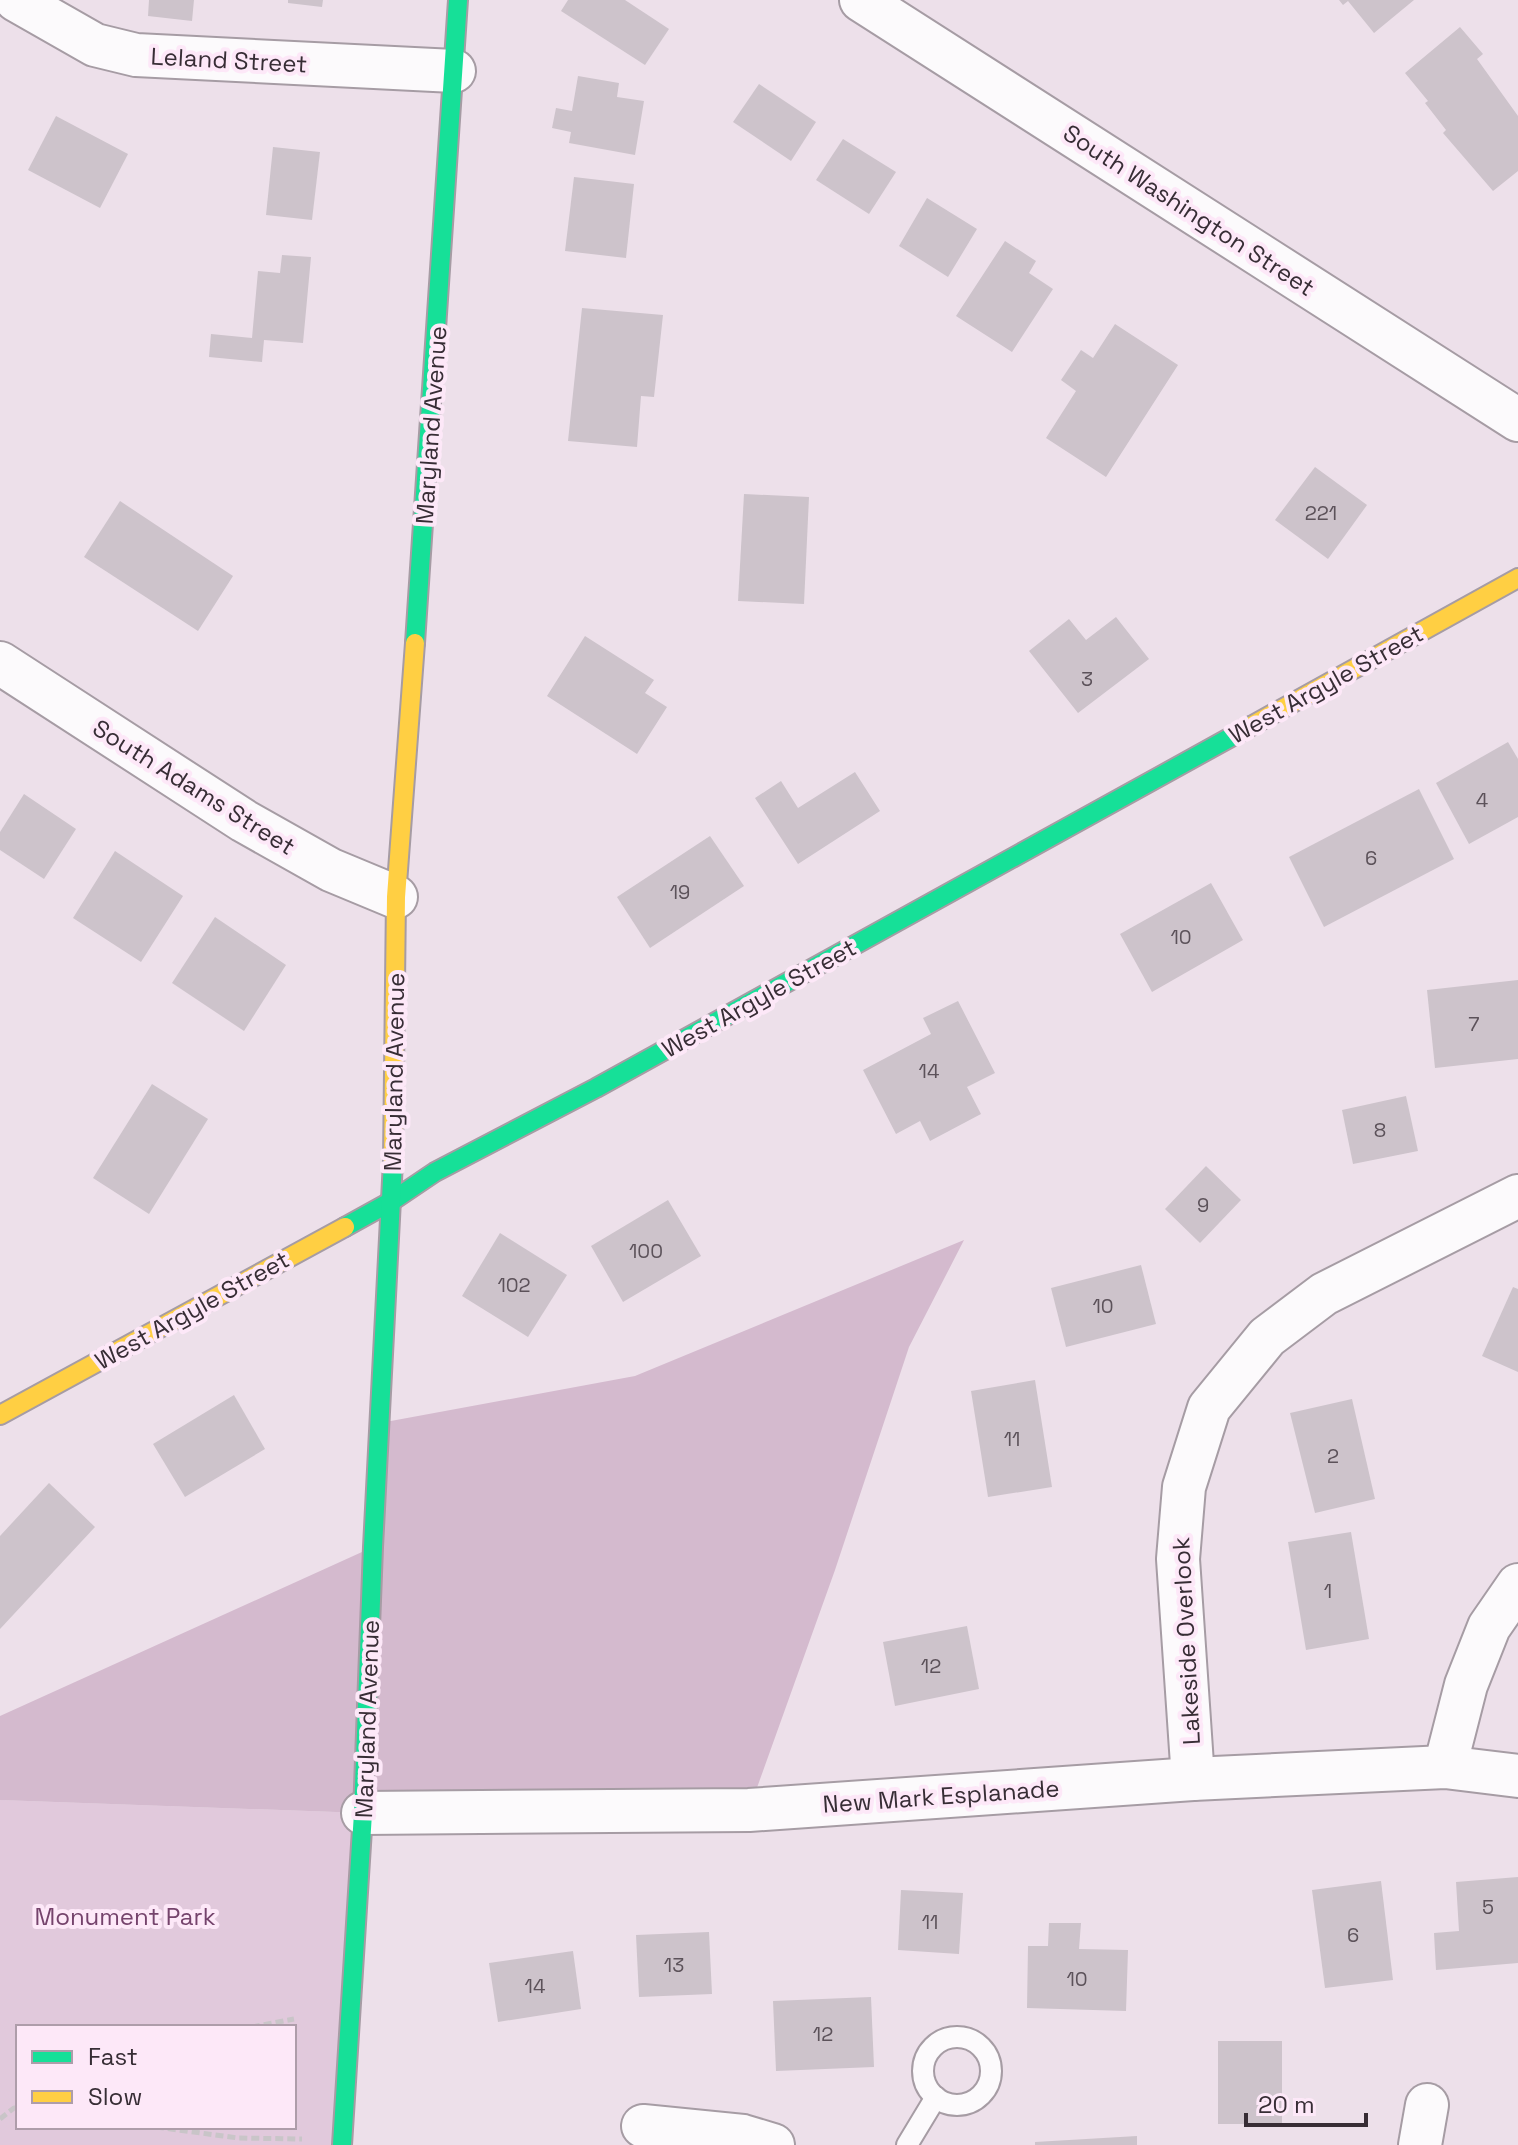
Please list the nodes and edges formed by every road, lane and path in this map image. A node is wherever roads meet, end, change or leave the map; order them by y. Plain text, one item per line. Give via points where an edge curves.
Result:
1 (16, 0) edge
2 (458, 0) edge
3 (861, 0) edge
4 (454, 71) junction
5 (1518, 420) edge
6 (1518, 578) edge
7 (0, 663) edge
8 (396, 897) junction
9 (1518, 1196) edge
10 (392, 1201) junction
11 (0, 1415) edge
12 (1518, 1585) edge
13 (1445, 1767) junction
14 (1518, 1776) edge
15 (1193, 1779) junction
16 (363, 1813) junction
17 (294, 2019) dead end
18 (262, 2025) edge
19 (936, 2097) dead end
20 (1427, 2105) dead end
21 (643, 2126) dead end
22 (171, 2129) edge
23 (342, 2142) edge
24 (773, 2145) edge
25 (907, 2145) edge
26 (1420, 2145) edge

1 - 4 street, Leland Street via 95,45 136,55
2 - 4 main road, Maryland Avenue
3 - 5 street, South Washington Street
4 - 8 main road, Maryland Avenue
6 - 10 main road, West Argyle Street via 435,1172
7 - 8 street, South Adams Street via 244,821 331,870
8 - 10 main road, Maryland Avenue
9 - 15 street, Lakeside Overlook via 1324,1294 1267,1337 1209,1408 1184,1487 1178,1559
10 - 11 main road, West Argyle Street
10 - 16 main road, Maryland Avenue
12 - 13 street via 1489,1627 1466,1685
13 - 14 street, New Mark Esplanade
13 - 15 street, New Mark Esplanade
15 - 16 street, New Mark Esplanade via 749,1810
16 - 23 main road, Maryland Avenue
17 - 18 path
19 - 25 lane
20 - 26 street
21 - 24 street via 743,2136
22 - 23 path

